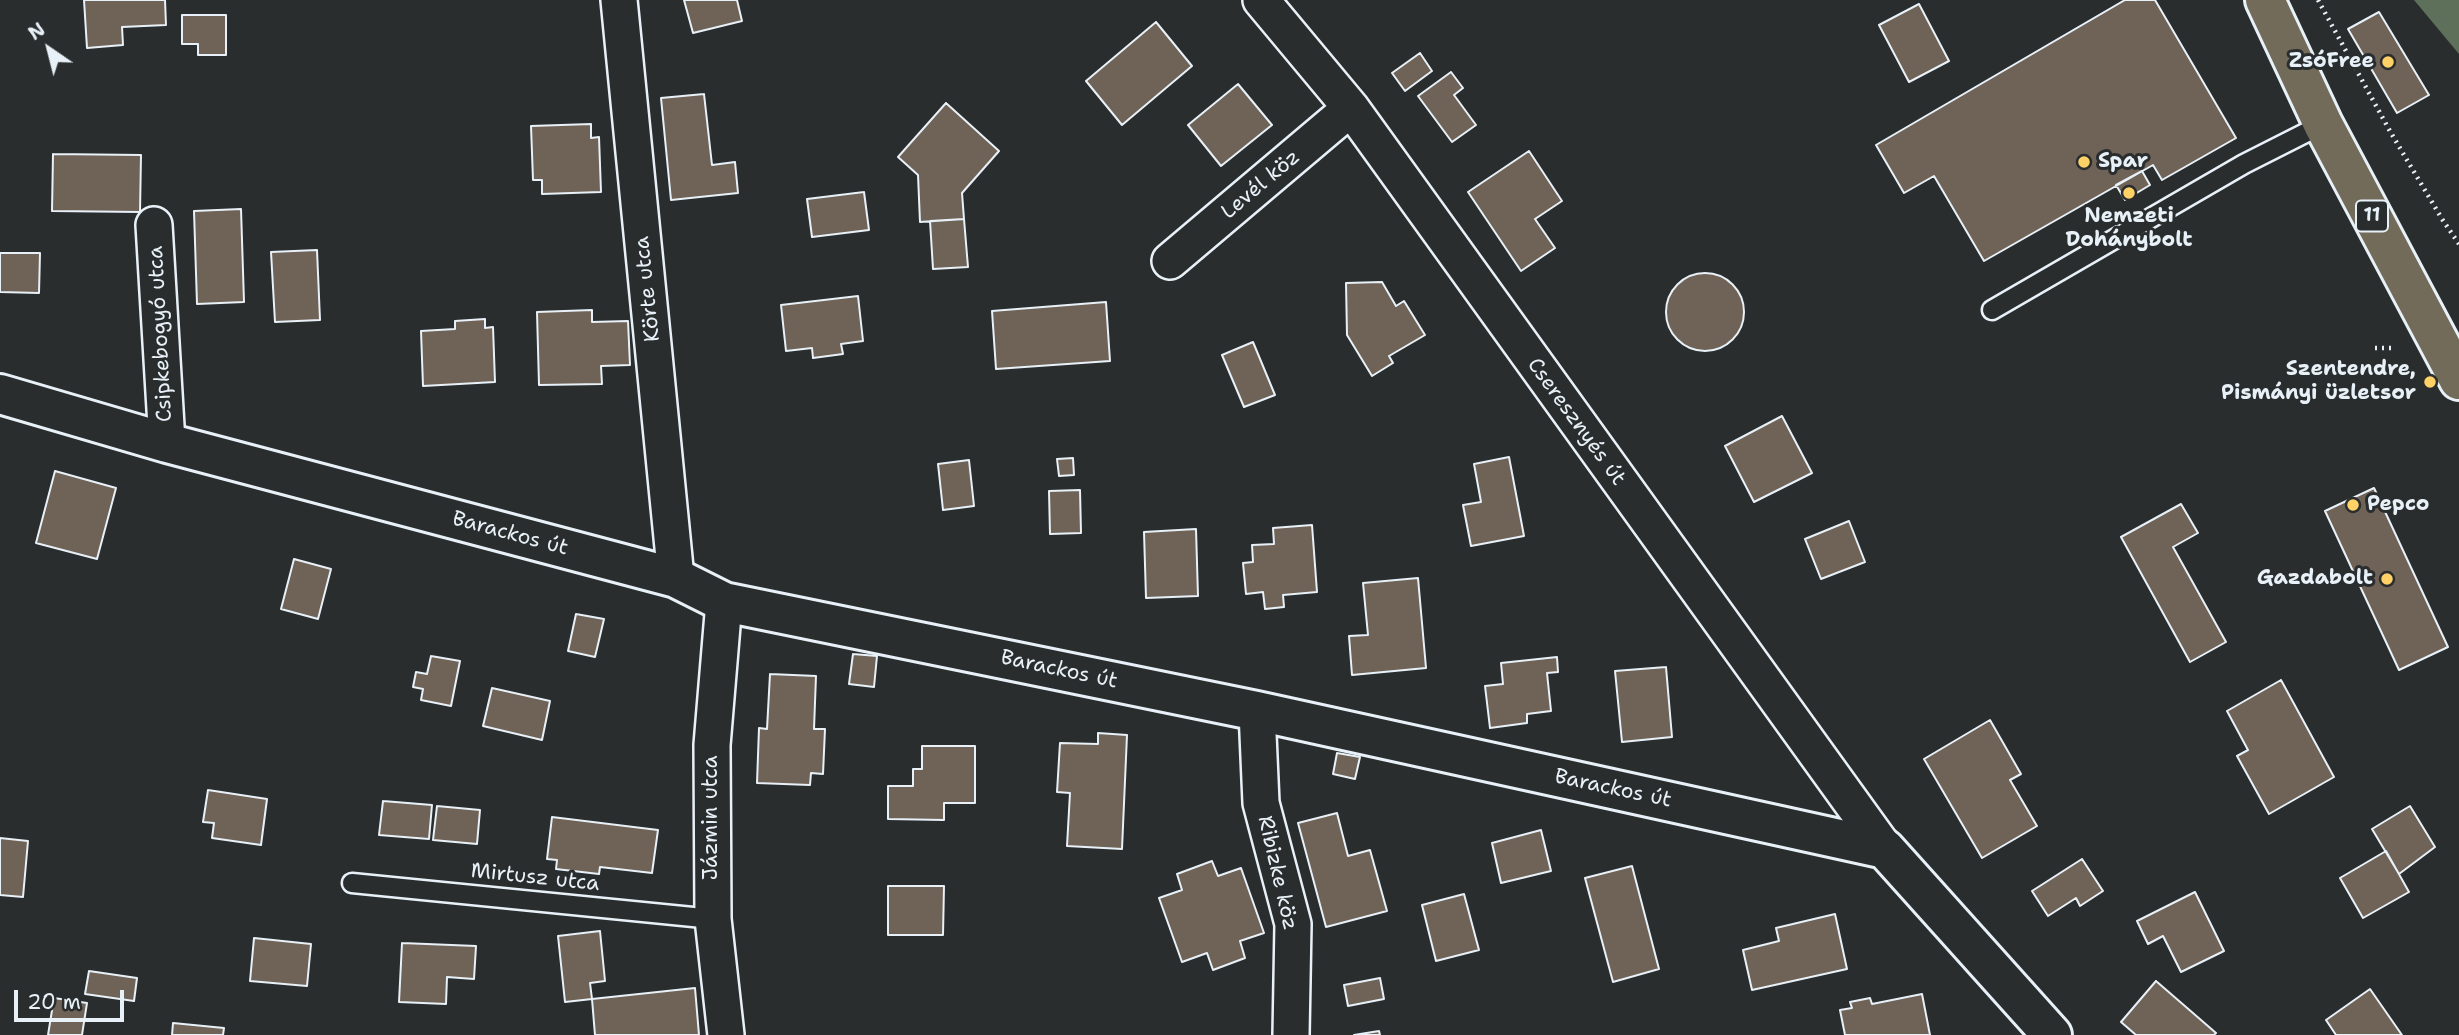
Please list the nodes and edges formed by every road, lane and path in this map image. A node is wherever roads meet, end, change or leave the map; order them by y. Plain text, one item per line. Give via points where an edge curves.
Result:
1 (619, 0) edge
2 (1261, 0) edge
3 (2265, 0) edge
4 (2318, 0) edge
5 (1351, 108) junction
6 (2323, 124) junction
7 (154, 225) dead end
8 (2459, 244) edge
9 (1170, 261) dead end
10 (1992, 310) dead end
11 (2375, 348) dead end
12 (2392, 348) dead end
13 (2459, 380) edge
14 (0, 394) edge
15 (167, 443) junction
16 (676, 578) junction
17 (724, 601) junction
18 (1257, 711) junction
19 (1885, 849) junction
20 (352, 883) dead end
21 (713, 919) junction
22 (726, 1035) edge
23 (1291, 1035) edge
24 (2052, 1035) edge

1 - 16 street, Körte utca
2 - 5 street, Cseresznyés út
3 - 6 main road, 11
4 - 8 path
5 - 9 street, Levél köz
5 - 19 street, Cseresznyés út
6 - 10 lane via 2244,164
6 - 13 main road, 11
7 - 15 street, Csipkebogyó utca
11 - 12 path
14 - 15 street, Barackos út
15 - 16 street, Barackos út
16 - 17 street, Barackos út
17 - 18 street, Barackos út
17 - 21 street, Jázmin utca via 712,745
18 - 19 street, Barackos út
18 - 23 street, Ribizke köz via 1261,803 1293,924
19 - 24 street
20 - 21 lane, Mirtusz utca
21 - 22 street, Jázmin utca

